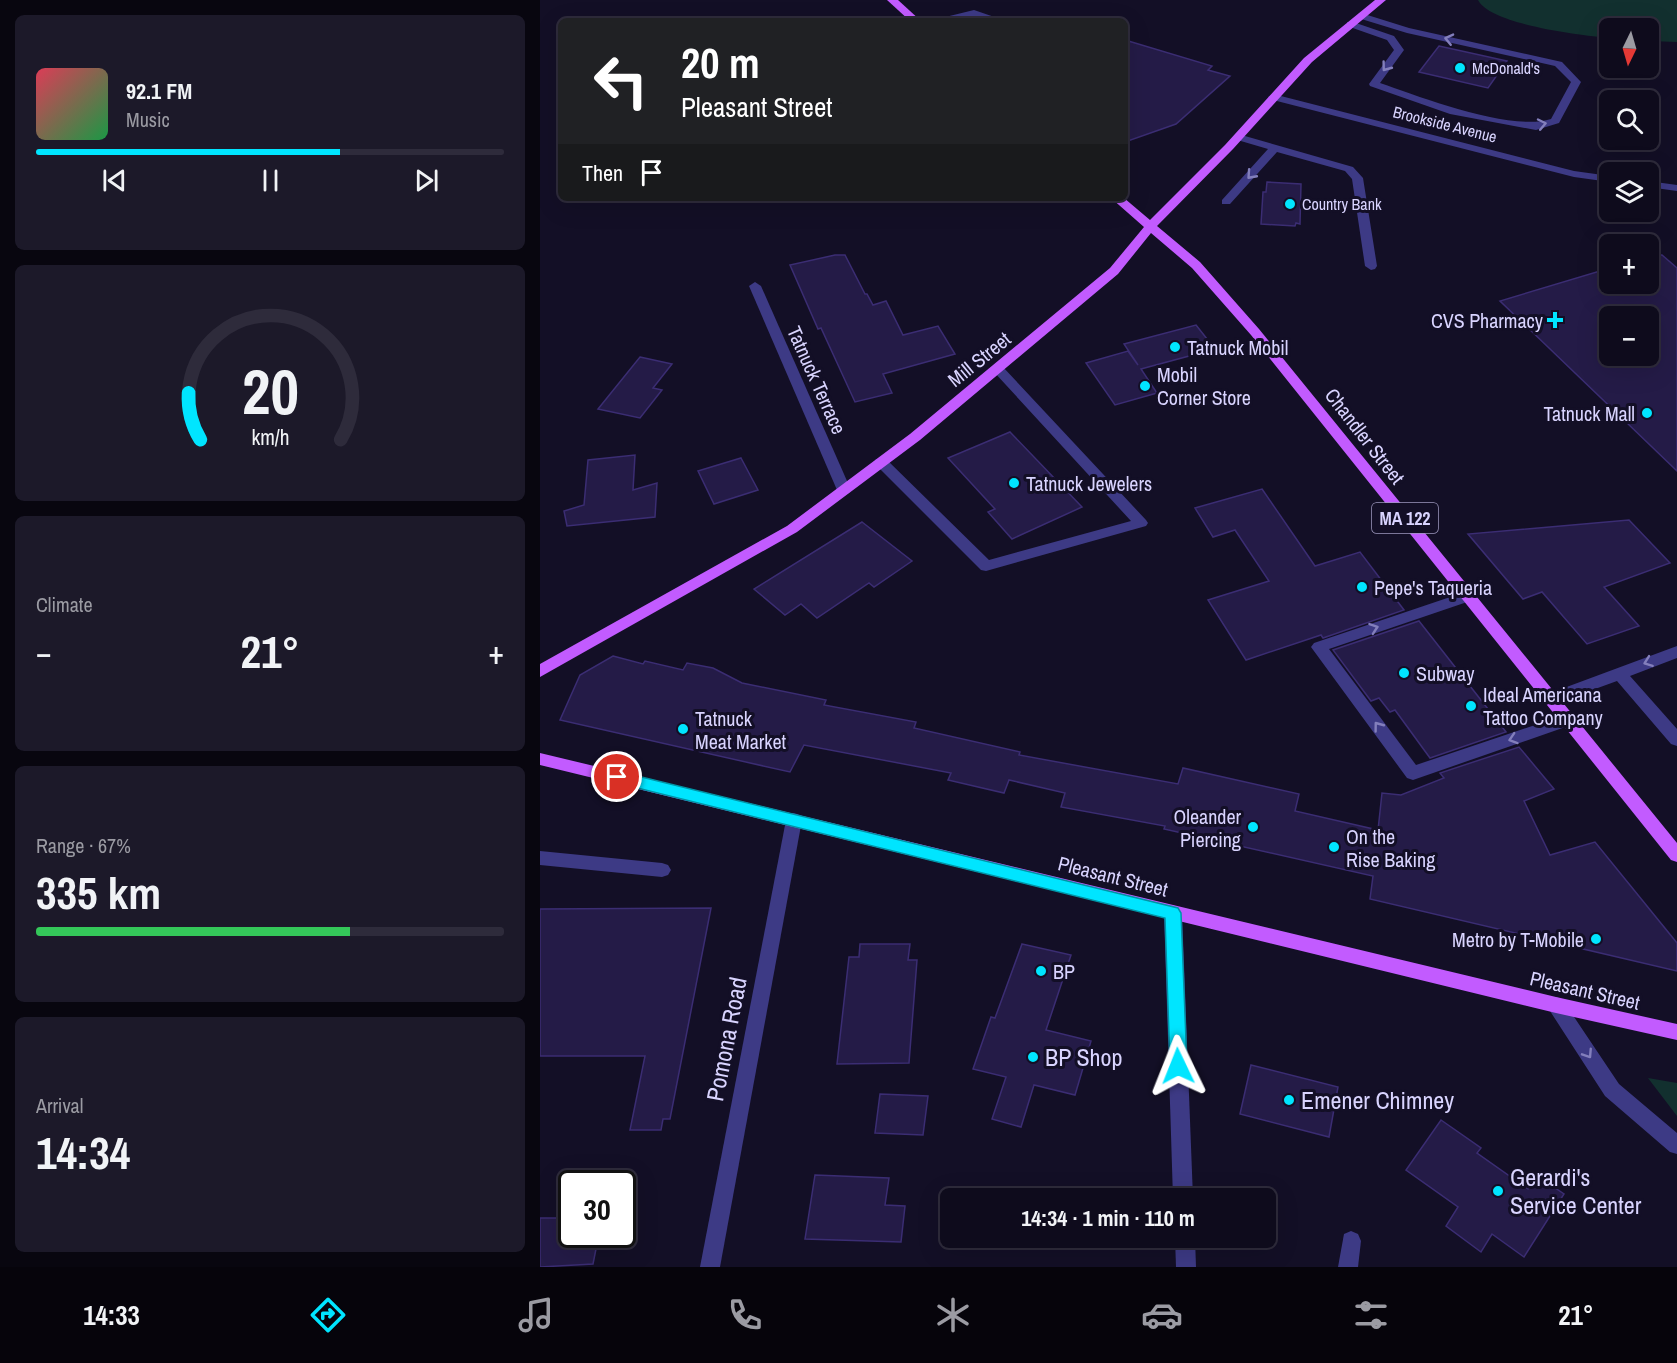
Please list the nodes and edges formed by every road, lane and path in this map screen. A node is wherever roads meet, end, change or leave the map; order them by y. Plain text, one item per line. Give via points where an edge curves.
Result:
1 (892, 0) edge
2 (1381, 0) edge
3 (1360, 16) junction
4 (913, 18) edge
5 (949, 18) edge
6 (992, 18) edge
7 (1350, 24) junction
8 (1273, 97) junction
9 (1238, 137) junction
10 (1275, 148) junction
11 (1599, 177) edge
12 (1659, 186) edge
13 (1677, 188) edge
14 (1121, 201) edge
15 (1226, 202) dead end
16 (1151, 226) junction
17 (1371, 266) dead end
18 (755, 286) dead end
19 (998, 369) junction
20 (881, 462) junction
21 (844, 490) junction
22 (1468, 596) junction
23 (1677, 652) edge
24 (540, 670) edge
25 (1619, 673) junction
26 (1551, 699) junction
27 (1569, 720) junction
28 (1677, 740) edge
29 (540, 759) edge
30 (794, 820) junction
31 (1677, 855) edge
32 (540, 858) edge
33 (662, 870) dead end
34 (1173, 913) junction
35 (1556, 1005) junction
36 (1677, 1032) edge
37 (1677, 1145) edge
38 (1183, 1188) edge
39 (1351, 1241) dead end
40 (1185, 1248) edge
41 (710, 1267) edge
42 (1186, 1267) edge
43 (1348, 1267) edge

1 - 4 main road
2 - 3 main road, Mill Street
3 - 7 main road, Mill Street
7 -> 3 street via 1391,38 1399,50 1374,84 1450,111 1536,127 1555,121 1575,82 1558,64
5 - 6 street via 974,13
7 - 8 main road, Mill Street
8 - 9 main road, Mill Street
8 - 11 street, Brookside Avenue
9 - 10 street
9 - 16 main road, Mill Street
10 -> 15 street
10 - 17 street via 1349,169 1357,178
12 - 13 street
14 - 16 main road, Chandler Street / MA 122
16 - 19 main road, Mill Street via 1114,271
16 - 22 main road, Chandler Street / MA 122 via 1196,266 1256,332
18 - 21 street, Tatnuck Terrace
19 - 20 main road, Mill Street
19 - 20 street via 1141,522 986,566
20 - 21 main road, Mill Street
21 - 24 main road, Mill Street via 792,529
22 - 26 main road, Chandler Street / MA 122
27 -> 22 street via 1413,773 1319,647
23 -> 25 street
25 - 26 street
25 - 28 street
26 - 27 main road, Chandler Street / MA 122
27 - 31 main road, Chandler Street / MA 122
29 - 30 main road, Pleasant Street
30 - 34 main road, Pleasant Street
30 - 41 street, Pomona Road
32 - 33 street
34 - 35 main road, Pleasant Street
34 - 38 street
35 - 36 main road, Pleasant Street
35 -> 37 street via 1612,1090
39 - 43 street
40 - 42 street

